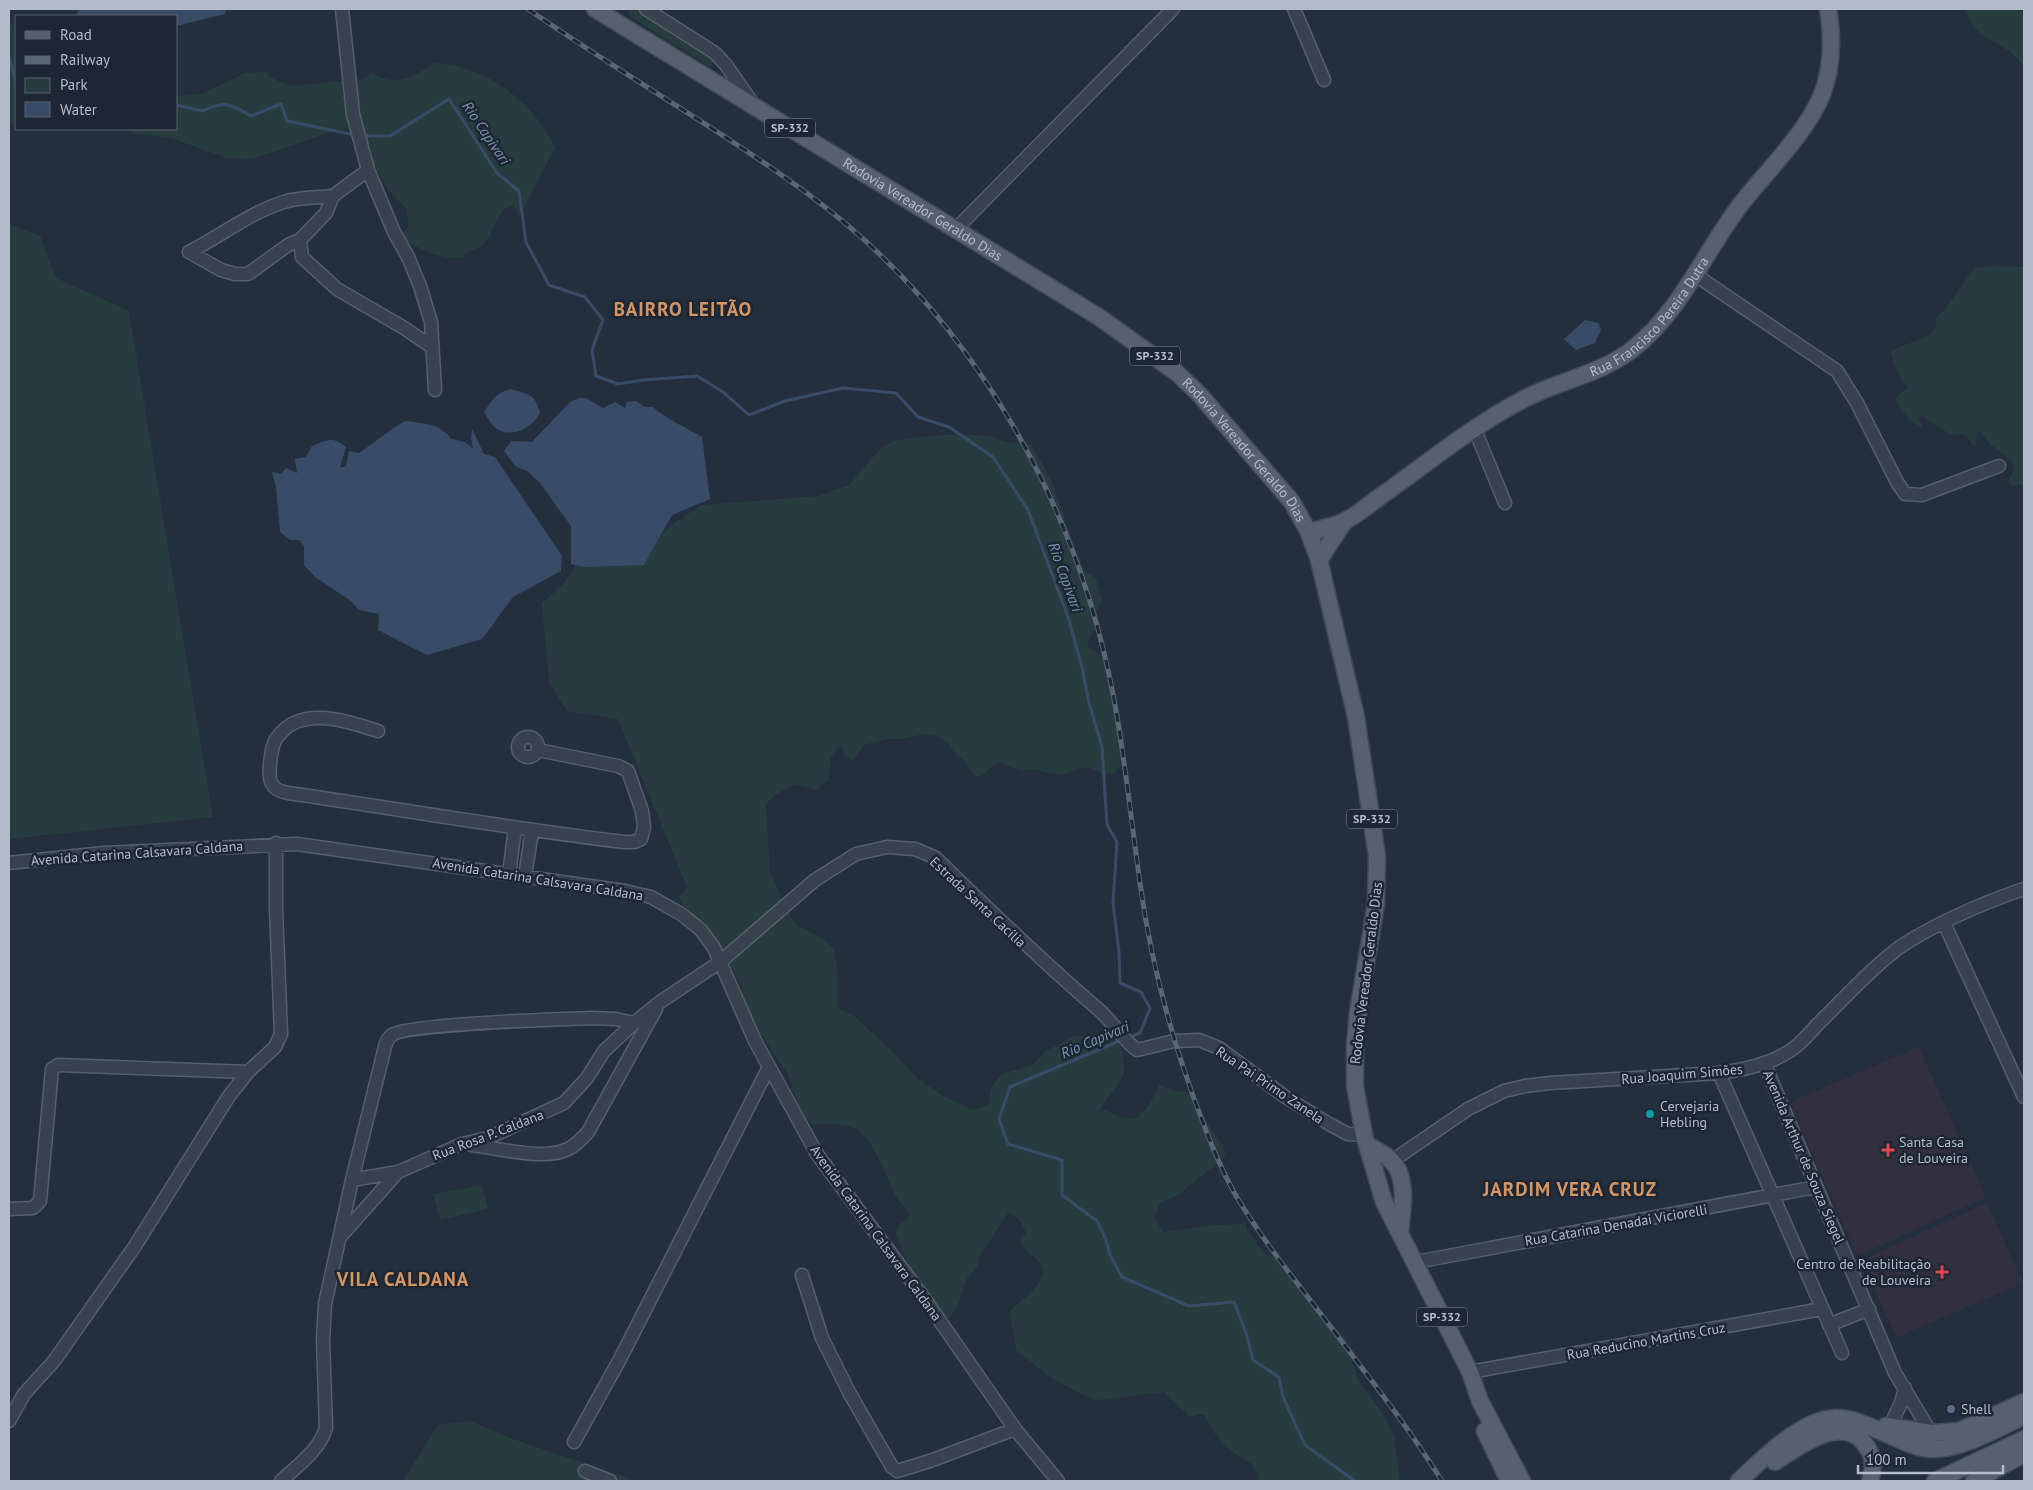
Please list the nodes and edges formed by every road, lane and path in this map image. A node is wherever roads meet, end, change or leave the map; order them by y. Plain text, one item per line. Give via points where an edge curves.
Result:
1 (342, 9) edge
2 (596, 9) edge
3 (646, 9) edge
4 (1173, 9) edge
5 (1294, 9) edge
6 (1828, 9) edge
7 (621, 15) edge
8 (1324, 80) dead end
9 (754, 106) junction
10 (368, 170) junction
11 (333, 196) junction
12 (955, 230) junction
13 (300, 240) junction
14 (1694, 274) junction
15 (432, 347) junction
16 (436, 390) dead end
17 (1474, 430) junction
18 (1999, 466) dead end
19 (1505, 503) dead end
20 (1344, 522) junction
21 (1309, 533) junction
22 (1319, 560) junction
23 (378, 731) dead end
24 (538, 750) dead end
25 (515, 828) junction
26 (532, 831) junction
27 (276, 843) junction
28 (9, 863) edge
29 (509, 874) junction
30 (525, 876) junction
31 (2024, 889) edge
32 (1944, 923) junction
33 (720, 962) junction
34 (660, 1002) junction
35 (634, 1023) junction
36 (1174, 1041) joint
37 (1764, 1064) junction
38 (769, 1067) junction
39 (248, 1072) junction
40 (1719, 1073) junction
41 (2024, 1097) edge
42 (1366, 1140) junction
43 (462, 1144) junction
44 (1392, 1161) junction
45 (398, 1172) junction
46 (1375, 1174) junction
47 (352, 1180) junction
48 (1816, 1187) junction
49 (1773, 1196) junction
50 (1403, 1199) junction
51 (1384, 1202) junction
52 (9, 1209) edge
53 (1400, 1233) junction
54 (339, 1238) junction
55 (1416, 1262) junction
56 (802, 1275) dead end
57 (1822, 1309) junction
58 (1869, 1309) junction
59 (1829, 1325) junction
60 (1842, 1353) dead end
61 (1470, 1372) junction
62 (1904, 1388) junction
63 (1480, 1401) junction
64 (2024, 1402) edge
65 (2024, 1416) edge
66 (9, 1421) edge
67 (1890, 1426) junction
68 (1870, 1427) junction
69 (1015, 1429) junction
70 (1930, 1433) junction
71 (2024, 1439) edge
72 (574, 1442) dead end
73 (2024, 1448) edge
74 (2024, 1454) edge
75 (585, 1471) dead end
76 (280, 1481) edge
77 (610, 1481) edge
78 (1058, 1481) edge
79 (1510, 1481) edge
80 (1522, 1481) edge
81 (1739, 1481) edge
82 (1743, 1481) edge
83 (1870, 1481) edge
84 (1936, 1481) edge
85 (1956, 1481) edge
86 (1974, 1481) edge

1 - 10 street via 353,114
2 - 7 main road, Rodovia Vereador Geraldo Dias / SP-332
3 - 9 street via 715,53
4 - 12 street
5 - 8 street
6 - 14 main road, Rua Francisco Pereira Dutra via 1832,28 1830,65 1811,116 1741,205
7 - 9 main road, Rodovia Vereador Geraldo Dias / SP-332
9 - 12 main road, Rodovia Vereador Geraldo Dias / SP-332
10 - 11 street
10 - 15 street via 420,286 430,322
11 - 13 street via 326,213
11 - 13 street via 285,202 236,223 189,252 221,270 248,274
12 - 21 main road, Rodovia Vereador Geraldo Dias / SP-332 via 1099,317 1177,373 1286,495
13 - 15 street via 302,257 337,289
14 - 17 main road, Rua Francisco Pereira Dutra via 1654,331 1632,350 1601,368 1524,398
14 - 18 street via 1837,371 1906,494 1922,495
15 - 16 street
17 - 19 street
17 - 20 main road, Rua Francisco Pereira Dutra
20 - 21 main road, Rua Francisco Pereira Dutra
20 - 22 main road, Rua Francisco Pereira Dutra
21 - 22 main road, Rodovia Vereador Geraldo Dias / SP-332
22 - 42 main road, Rodovia Vereador Geraldo Dias / SP-332 via 1356,717 1377,856 1376,904 1358,1012 1354,1066
23 - 25 street via 324,718 287,727 275,741 270,777 272,786 288,793
24 - 26 street via 628,770 644,827 641,839 634,842
25 - 26 street
25 - 29 street
26 - 30 street
27 - 28 street, Avenida Catarina Calsavara Caldana via 104,853
27 - 29 street, Avenida Catarina Calsavara Caldana via 318,845
27 - 39 street via 280,1034 274,1048
29 - 30 street, Avenida Catarina Calsavara Caldana
30 - 33 street, Avenida Catarina Calsavara Caldana via 651,898 681,914 701,930
31 - 32 street, Rua Joaquim Simões
32 - 37 street, Rua Joaquim Simões via 1900,947 1791,1051
32 - 41 street
33 - 34 street, Rua Rosa P. Caldana
33 - 36 street, Estrada Santa Cacília via 815,880 856,854 887,847 914,849 936,858 1039,958 1113,1022 1137,1050
33 - 38 street, Avenida Catarina Calsavara Caldana
34 - 35 street, Rua Rosa P. Caldana
34 - 43 street via 588,1132 578,1143 552,1153
35 - 43 street, Rua Rosa P. Caldana via 604,1051 564,1103 488,1138
35 - 47 street via 592,1018 407,1029 393,1034 385,1045
36 - 42 street, Rua Pai Primo Zanela via 1199,1040 1220,1048 1284,1096 1329,1124
37 - 40 street, Rua Joaquim Simões
37 - 48 street, Avenida Arthur de Souza Siegel
38 - 69 street, Avenida Catarina Calsavara Caldana via 817,1154 924,1298
38 - 72 street via 620,1360
39 - 52 street via 58,1065 52,1070 40,1201 33,1208
39 - 66 street via 229,1096 135,1246 54,1361 24,1394
40 - 44 street, Rua Joaquim Simões via 1550,1083 1504,1091 1468,1109
40 - 49 street
42 - 44 main road
42 - 46 main road, Rodovia Vereador Geraldo Dias / SP-332
43 - 45 street, Rua Rosa P. Caldana
44 - 46 main road
44 - 50 main road via 1402,1178
45 - 47 street, Rua Rosa P. Caldana
45 - 54 street
46 - 51 main road, Rodovia Vereador Geraldo Dias / SP-332
47 - 54 street
48 - 49 street, Rua Catarina Denadai Viciorelli
48 - 58 street, Avenida Arthur de Souza Siegel
49 - 55 street, Rua Catarina Denadai Viciorelli
49 - 57 street
50 - 51 main road
50 - 53 main road
51 - 53 main road, Rodovia Vereador Geraldo Dias / SP-332
53 - 55 main road, Rodovia Vereador Geraldo Dias / SP-332
54 - 76 street via 325,1304 326,1428 313,1450
55 - 61 main road, Rodovia Vereador Geraldo Dias / SP-332
56 - 69 street via 822,1338 892,1468 897,1471 930,1461
57 - 59 street
57 - 61 street, Rua Reducino Martins Cruz
58 - 59 street
58 - 62 street, Avenida Arthur de Souza Siegel
59 - 60 street
61 - 63 main road, Rodovia Vereador Geraldo Dias / SP-332
62 - 67 street via 1902,1403
62 - 70 street, Avenida Arthur de Souza Siegel
63 - 79 main road, Rodovia Vereador Geraldo Dias / SP-332 via 1486,1434
63 - 80 main road, Rodovia Vereador Geraldo Dias / SP-332
64 - 70 main road via 1958,1431
65 - 68 main road via 1955,1445 1932,1449 1919,1448
67 - 68 main road
67 - 70 main road
68 - 81 main road via 1836,1417 1822,1420 1794,1435
69 - 78 street, Avenida Catarina Calsavara Caldana
71 - 84 main road
73 - 85 main road
74 - 86 main road
75 - 77 street
82 - 83 main road via 1811,1439 1839,1431 1863,1440 1871,1457 1873,1474

